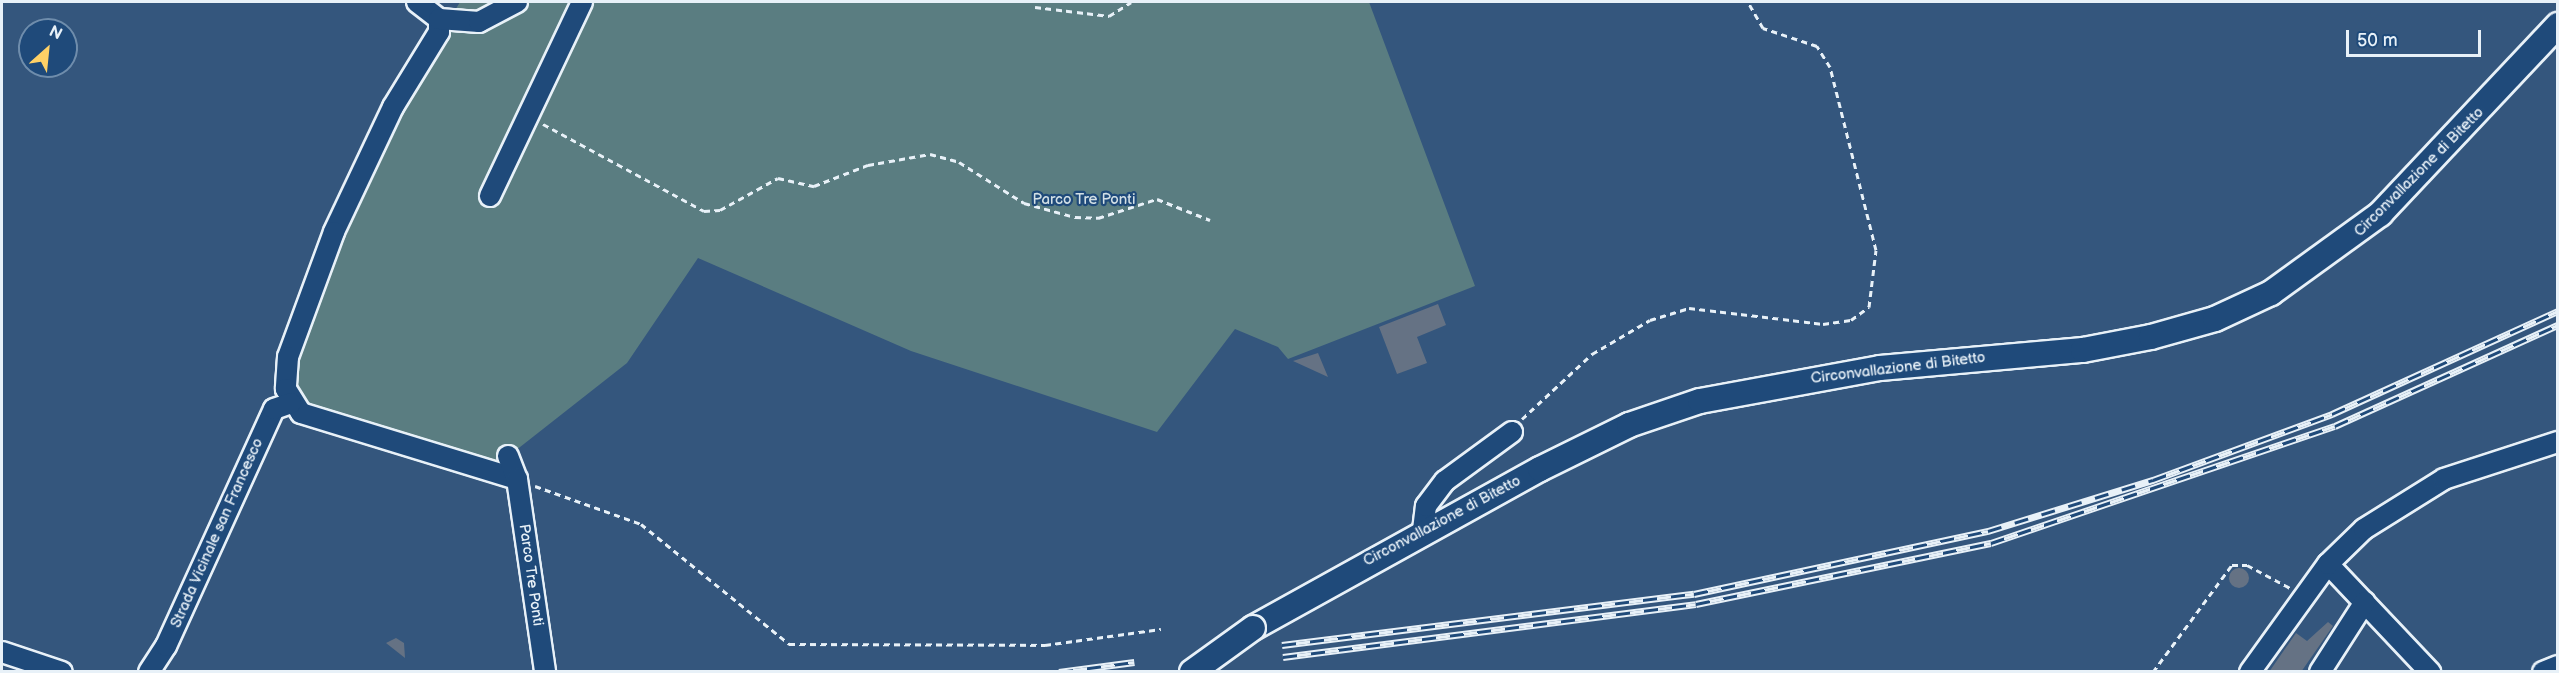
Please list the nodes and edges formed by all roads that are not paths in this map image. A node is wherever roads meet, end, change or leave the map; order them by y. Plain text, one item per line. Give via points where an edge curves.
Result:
1 (417, 2) edge
2 (517, 2) edge
3 (582, 2) edge
4 (440, 19) junction
5 (2558, 25) edge
6 (490, 196) dead end
7 (291, 403) junction
8 (1512, 432) road end
9 (2558, 442) edge
10 (508, 456) dead end
11 (517, 479) junction
12 (1423, 530) junction
13 (2328, 564) junction
14 (2365, 602) junction
15 (2, 652) edge
16 (2558, 666) edge
17 (62, 672) edge
18 (149, 672) edge
19 (545, 672) edge
20 (1192, 672) edge
21 (2250, 672) edge
22 (2320, 672) edge
23 (2430, 672) edge
24 (2543, 672) edge

1 - 4 street
2 - 4 street via 479,22
3 - 6 street
4 - 7 street via 436,41 393,107 334,232 288,357 284,374
5 - 12 main road, Circonvallazione di Bitetto via 2424,170 2351,240 2243,306 2151,337 2083,350 1880,368 1700,401 1629,424
7 - 11 street via 301,413
7 - 18 street, Strada Vicinale san Francesco via 274,409 166,646
8 - 12 street via 1445,481 1426,506
9 - 13 street via 2444,479 2364,529
10 - 11 street, Parco Tre Ponti
11 - 19 street, Parco Tre Ponti
12 - 20 main road, Circonvallazione di Bitetto, bridge via 1253,628
13 - 14 street
13 - 21 street
14 - 22 street
14 - 23 street
15 - 17 street
16 - 24 street

